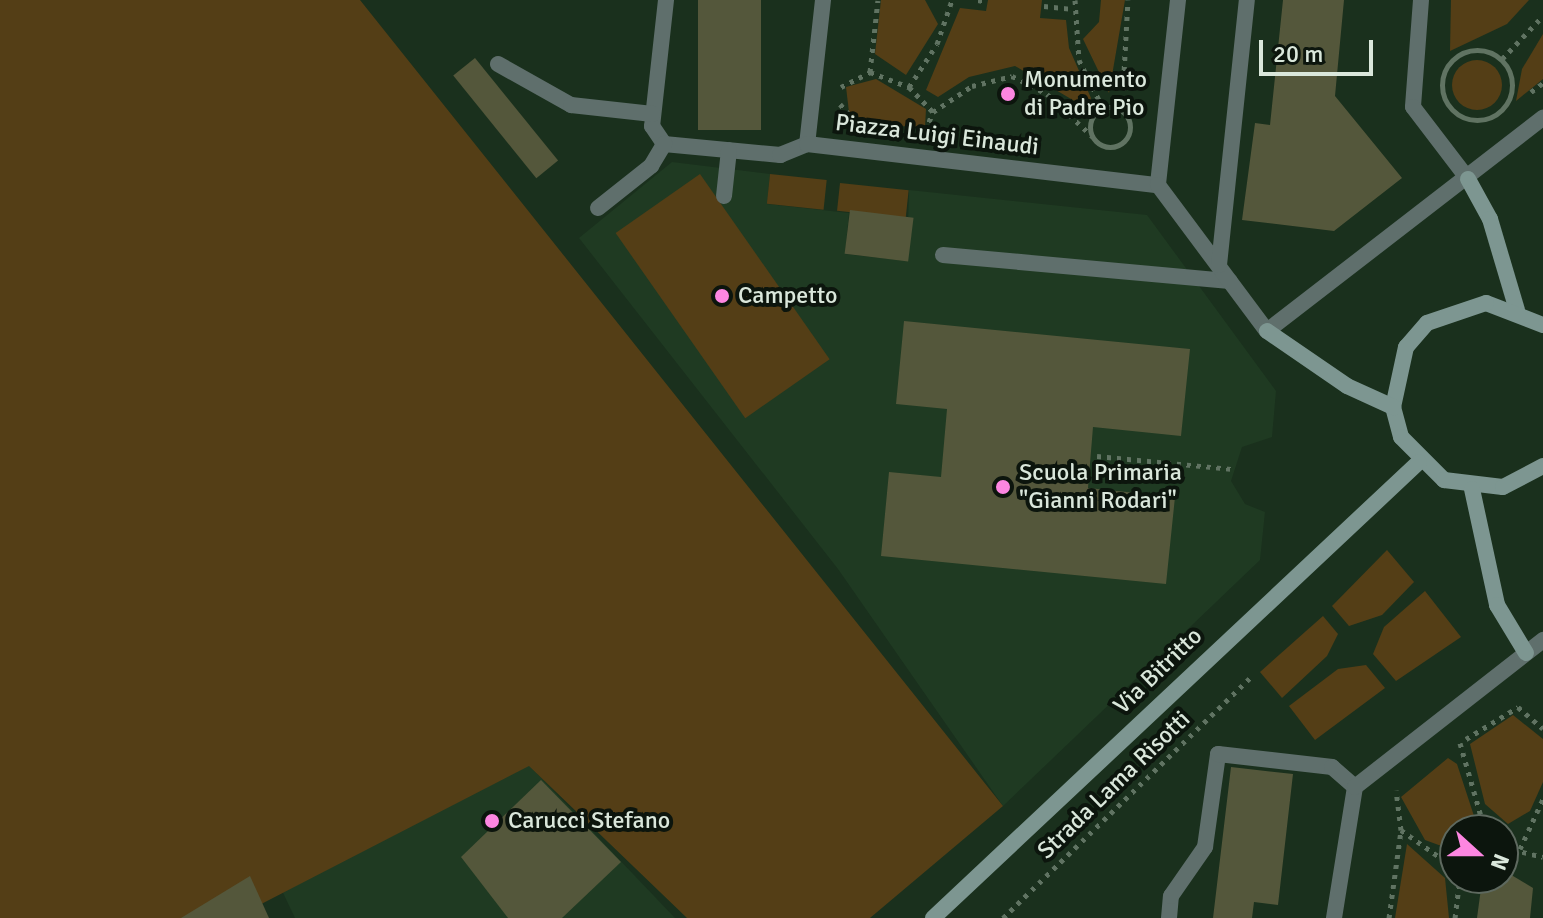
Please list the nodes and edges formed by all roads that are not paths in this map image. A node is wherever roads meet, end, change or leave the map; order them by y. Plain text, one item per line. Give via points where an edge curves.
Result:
1 (666, 0) edge
2 (823, 0) edge
3 (1178, 0) edge
4 (1247, 0) edge
5 (1421, 0) edge
6 (498, 64) dead end
7 (653, 114) junction
8 (1543, 118) edge
9 (664, 144) junction
10 (807, 144) junction
11 (729, 150) junction
12 (1468, 179) junction
13 (1158, 185) junction
14 (724, 196) dead end
15 (598, 208) dead end
16 (943, 255) dead end
17 (1219, 265) junction
18 (1230, 281) junction
19 (1517, 310) junction
20 (1543, 325) edge
21 (1267, 331) junction
22 (1393, 407) junction
23 (1419, 462) junction
24 (1543, 466) edge
25 (1472, 489) junction
26 (1543, 640) edge
27 (1526, 653) junction
28 (1355, 787) junction
29 (933, 918) edge
30 (1169, 918) edge
31 (1334, 918) edge

1 - 7 street
2 - 10 street, Piazza Luigi Einaudi
3 - 13 street
4 - 17 street
5 - 12 street via 1413,107
6 - 7 street via 571,105
7 - 9 street
8 - 12 street
9 - 11 street
9 - 15 street via 651,166
10 - 11 street via 780,155
10 - 13 street, Piazza Luigi Einaudi
11 - 14 street
12 - 19 main road via 1490,219
12 - 21 street
13 - 17 street
16 - 18 street
17 - 18 street
18 - 21 street
19 - 20 main road
19 - 22 main road via 1486,303 1427,323 1406,347
21 - 22 main road via 1347,386
22 - 23 main road
23 - 25 main road
23 - 29 main road, Via Bitritto
24 - 25 main road via 1503,487
25 - 27 main road via 1497,605
26 - 27 street
27 - 28 street
28 - 30 street via 1332,767 1218,754 1205,847 1171,896
28 - 31 street

